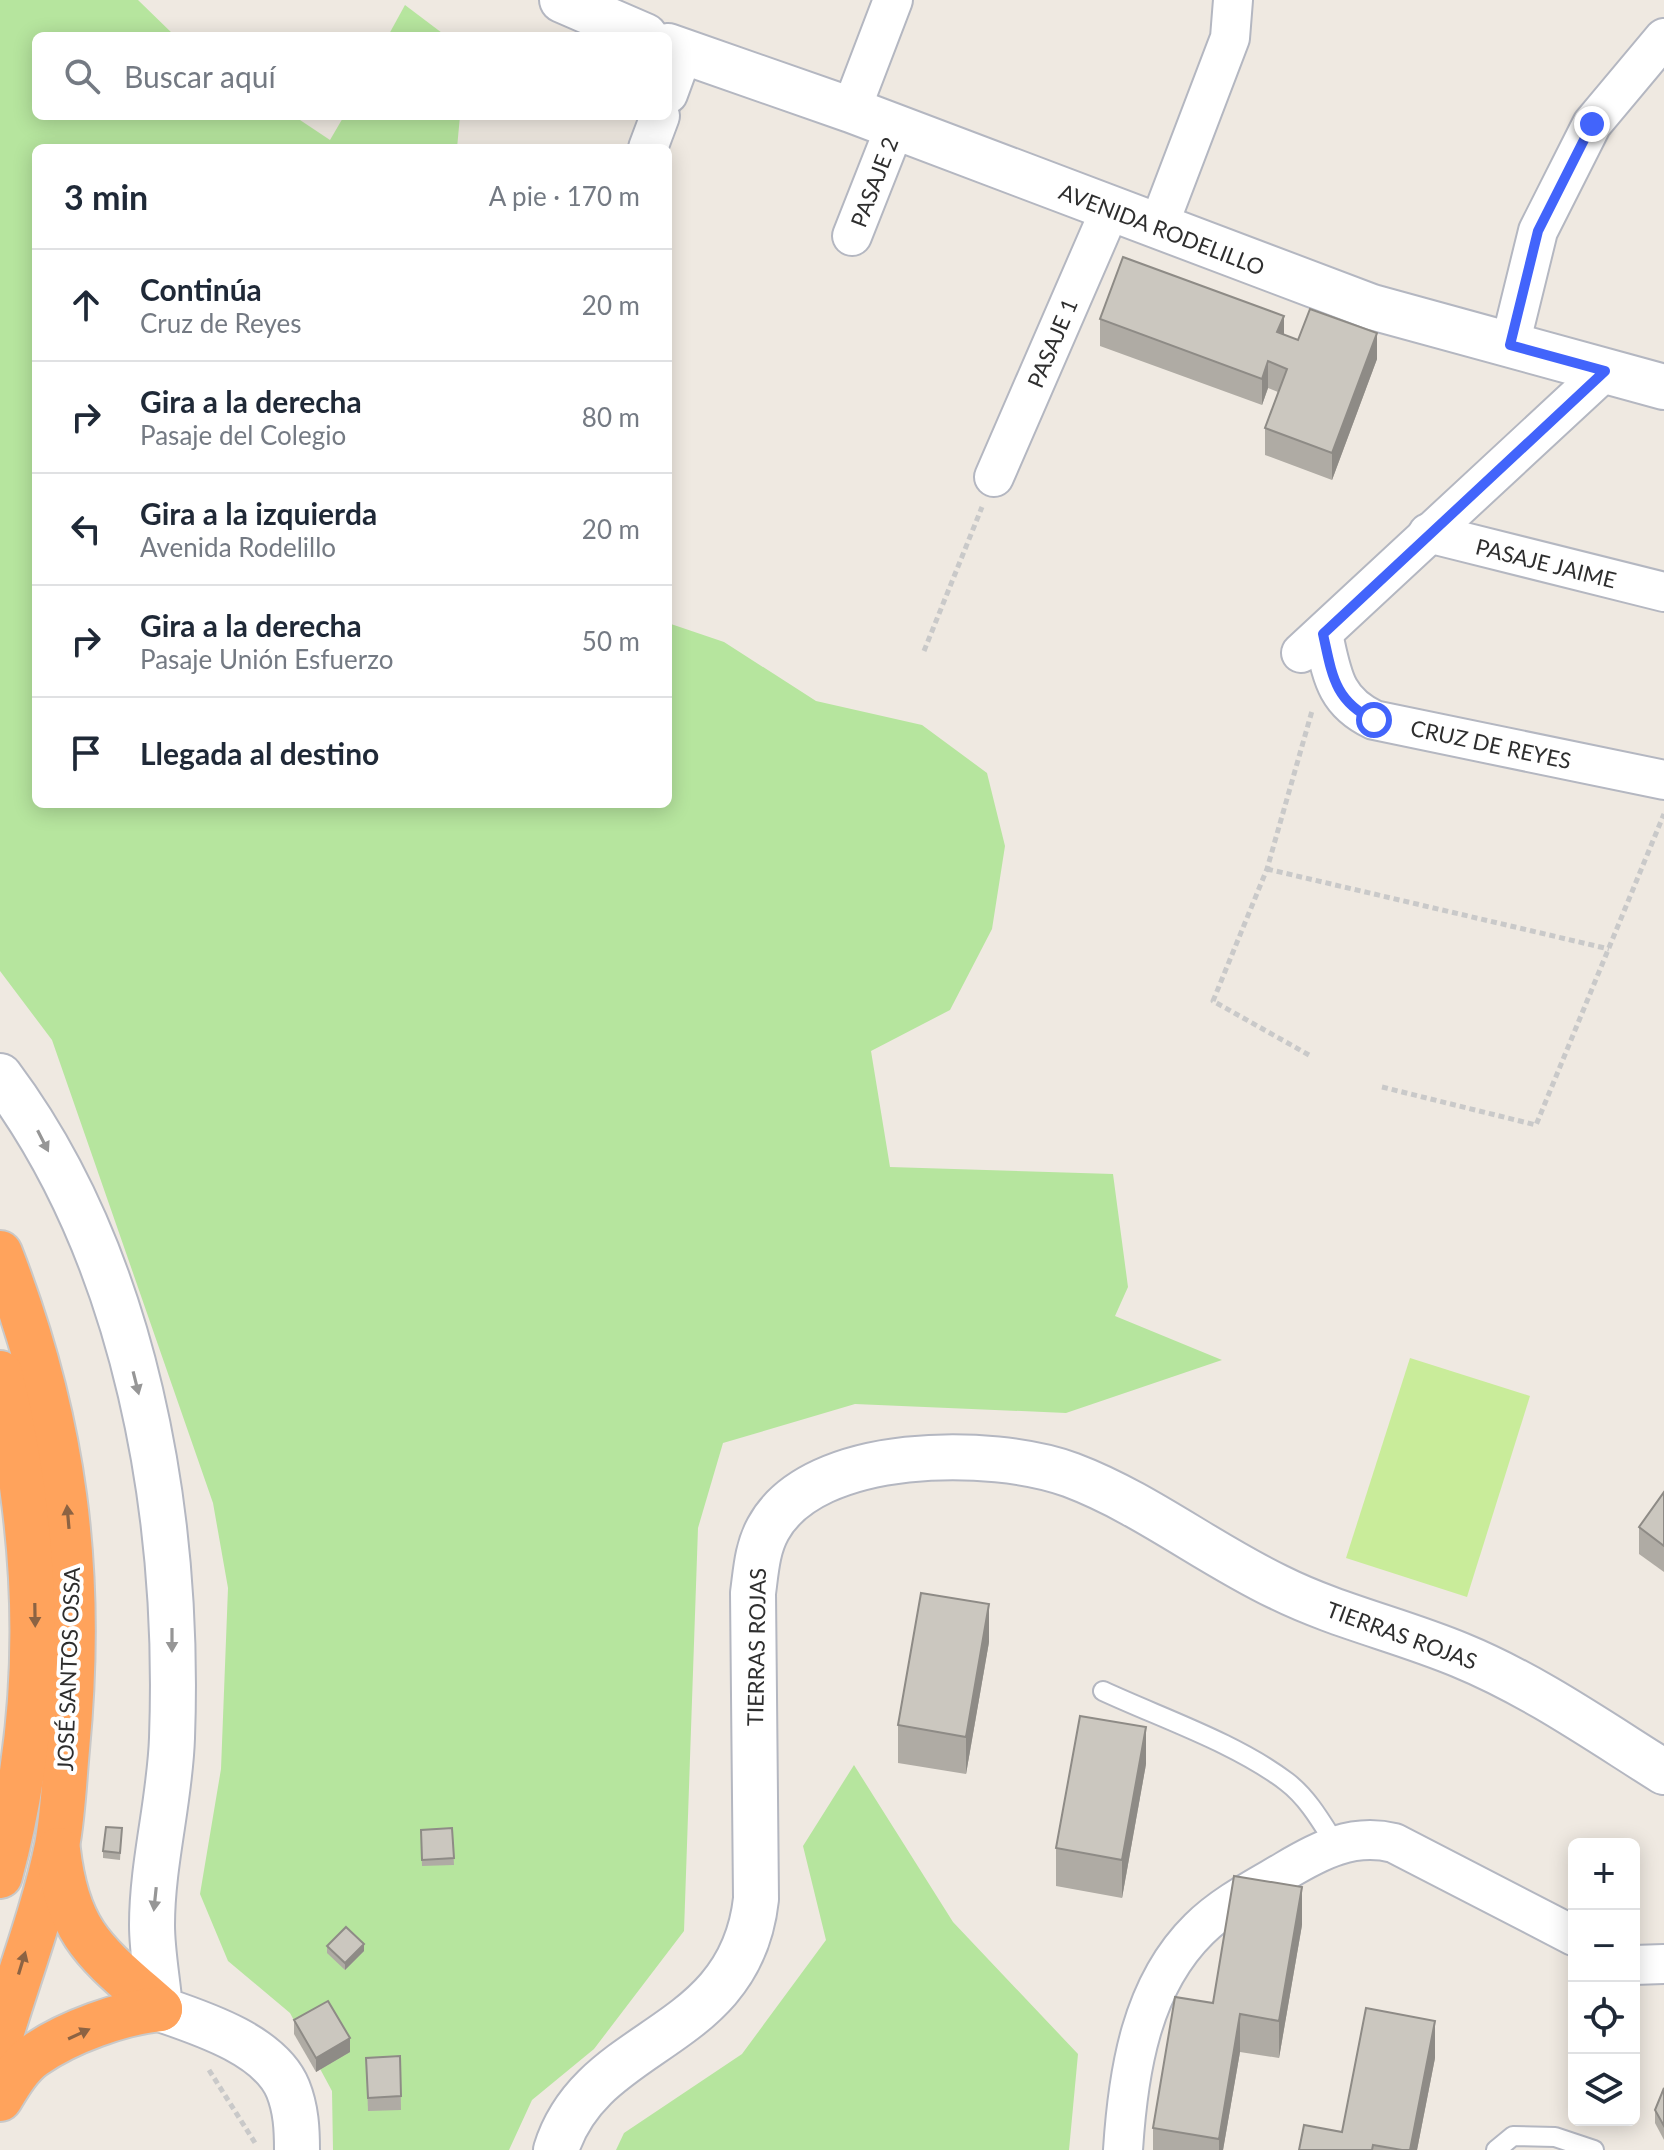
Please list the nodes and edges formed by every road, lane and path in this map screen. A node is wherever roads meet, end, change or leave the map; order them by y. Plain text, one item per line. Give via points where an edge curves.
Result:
1 (562, 0) edge
2 (893, 0) edge
3 (1233, 0) edge
4 (635, 32) edge
5 (1664, 38) edge
6 (672, 47) edge
7 (851, 110) junction
8 (658, 120) edge
9 (895, 127) junction
10 (650, 144) edge
11 (1110, 210) junction
12 (1158, 227) junction
13 (852, 236) dead end
14 (1510, 345) junction
15 (1605, 371) junction
16 (1664, 387) edge
17 (994, 477) joint
18 (1428, 533) junction
19 (1664, 592) edge
20 (924, 651) dead end
21 (1334, 682) junction
22 (1664, 780) edge
23 (1664, 814) edge
24 (1267, 869) junction
25 (1609, 949) junction
26 (1309, 1055) dead end
27 (0, 1076) edge
28 (1382, 1087) dead end
29 (0, 1253) edge
30 (0, 1373) edge
31 (1103, 1691) dead end
32 (1664, 1772) edge
33 (1336, 1845) junction
34 (57, 1846) junction
35 (0, 1876) edge
36 (1568, 1933) edge
37 (1664, 1964) edge
38 (1640, 1965) edge
39 (160, 2009) junction
40 (0, 2038) edge
41 (200, 2059) dead end
42 (0, 2099) edge
43 (259, 2150) edge
44 (297, 2150) edge
45 (556, 2150) edge
46 (1123, 2150) edge
47 (1496, 2150) edge
48 (1594, 2150) edge

1 - 4 street, AVENIDA RODELILLO
2 - 7 street
3 - 12 street via 1230,38
5 - 14 street via 1592,124 1538,231
6 - 7 street, AVENIDA RODELILLO
7 - 9 street, AVENIDA RODELILLO
8 - 10 street
9 - 11 street, AVENIDA RODELILLO
9 - 13 street, PASAJE 2
11 - 12 street, AVENIDA RODELILLO
11 - 17 street, PASAJE 1
12 - 14 street, AVENIDA RODELILLO via 1372,307
14 - 15 street, AVENIDA RODELILLO
15 - 16 street, AVENIDA RODELILLO
15 - 18 street
17 - 20 path
18 - 19 street, PASAJE JAIME
18 - 21 street, CRUZ DE REYES via 1312,644
21 - 22 street, CRUZ DE REYES via 1352,710 1374,720
21 - 24 path via 1312,712
23 - 25 path
24 - 25 path
24 - 26 path via 1213,1001
25 - 28 path via 1536,1125
27 -> 39 street via 30,1116 82,1218 118,1313 156,1463 172,1624 172,1740 152,1925
34 -> 29 highway, JOSÉ SANTOS OSSA via 70,1715 74,1592 65,1482 48,1396
30 -> 35 highway, JOSÉ SANTOS OSSA via 26,1496 35,1624 27,1752
31 - 33 lane via 1288,1782
32 - 45 street, TIERRAS ROJAS via 1521,1682 1277,1587 1119,1496 1069,1474 986,1459 918,1459 843,1471 784,1507 768,1528 757,1557 756,1899 749,1941 712,2000 582,2101
33 - 36 street via 1373,1838 1394,1843
33 - 46 street via 1293,1866 1198,1929 1159,1979 1139,2034
34 - 39 highway via 63,1891 77,1922 96,1952
40 -> 34 highway, JOSÉ SANTOS OSSA
37 - 38 street
42 -> 39 highway via 35,2055 126,2013
39 - 44 street via 211,2027 273,2068 288,2087
41 - 43 path
47 - 48 lane via 1513,2136 1555,2137

